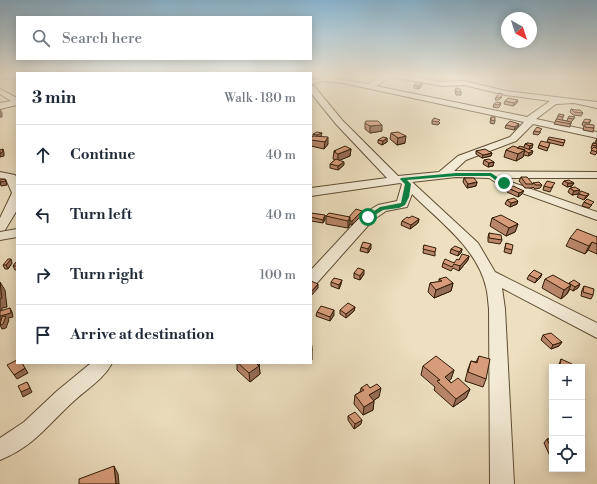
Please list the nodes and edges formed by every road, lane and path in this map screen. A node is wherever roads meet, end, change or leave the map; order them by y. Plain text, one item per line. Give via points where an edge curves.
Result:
1 (320, 99) edge
2 (424, 99) edge
3 (437, 99) edge
4 (556, 99) edge
5 (435, 101) junction
6 (577, 101) junction
7 (16, 102) edge
8 (597, 102) edge
9 (597, 105) edge
10 (0, 106) edge
11 (530, 121) junction
12 (597, 134) edge
13 (16, 171) edge
14 (491, 174) junction
15 (1, 175) edge
16 (597, 175) edge
17 (441, 176) junction
18 (402, 181) junction
19 (16, 189) edge
20 (312, 192) edge
21 (16, 197) edge
22 (597, 216) edge
23 (0, 227) edge
24 (16, 234) edge
25 (0, 236) edge
26 (489, 275) junction
27 (312, 279) edge
28 (597, 331) edge
29 (102, 364) edge
30 (0, 449) edge
31 (502, 484) edge

1 - 18 street via 339,122
2 - 5 street
3 - 5 street
4 - 6 street
5 - 11 street
6 - 8 street
6 - 9 street
6 - 11 street via 550,103
7 - 10 street
11 - 12 street
11 - 17 street via 513,139 462,158
13 - 15 street
14 - 16 street
14 - 17 street
14 - 22 street via 504,183
15 - 19 street via 11,177
17 - 18 street
18 - 20 street
18 - 26 street via 473,246
18 - 27 street via 406,197 403,204 382,208 368,217
21 - 23 street
24 - 25 street
26 - 28 street
26 - 31 street via 494,286 497,309
29 - 30 street via 94,374 52,407 36,426

